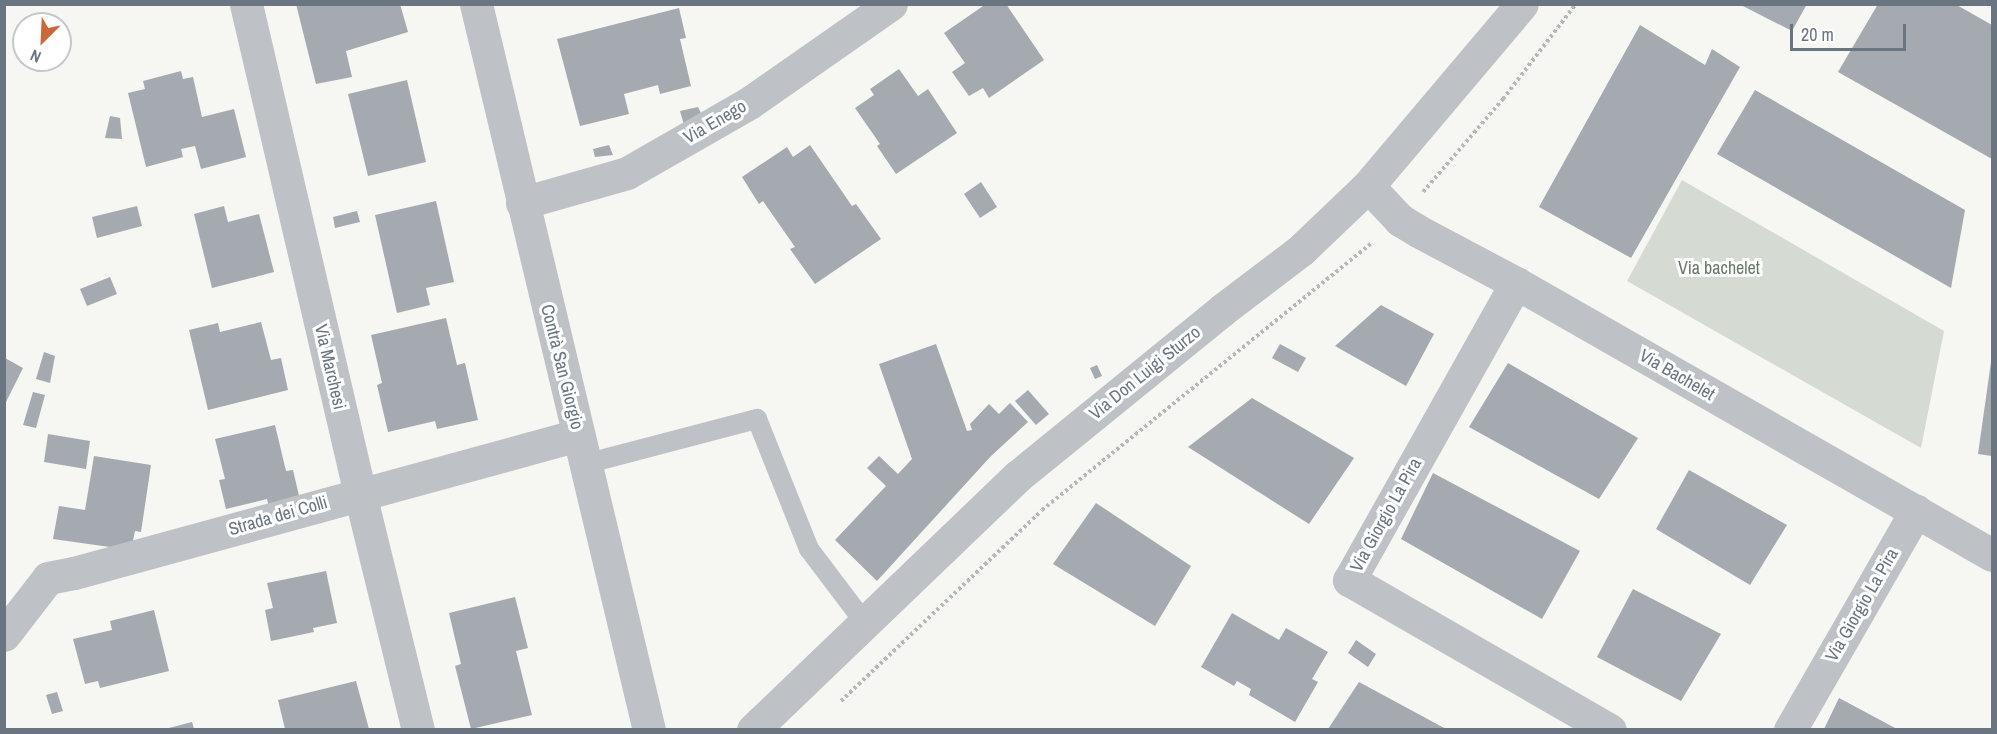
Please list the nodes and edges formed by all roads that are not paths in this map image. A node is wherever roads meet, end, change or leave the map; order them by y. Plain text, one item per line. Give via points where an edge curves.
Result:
1 (246, 4) edge
2 (476, 4) edge
3 (891, 4) edge
4 (1522, 4) edge
5 (1368, 186) junction
6 (522, 203) junction
7 (1516, 283) junction
8 (581, 449) junction
9 (360, 494) junction
10 (1916, 511) junction
11 (1992, 555) edge
12 (865, 623) junction
13 (4, 635) edge
14 (418, 729) edge
15 (649, 729) edge
16 (753, 729) edge
17 (1610, 729) edge
18 (1790, 729) edge

1 - 9 street, Via Marchesi
2 - 6 street, Contrà San Giorgio
3 - 6 street, Via Enego via 749,102 627,173
4 - 5 street, Via Don Luigi Sturzo
5 - 7 street, Via Bachelet via 1400,220
5 - 12 street, Via Don Luigi Sturzo via 1301,250 1018,476
6 - 8 street, Contrà San Giorgio
7 - 10 street, Via Bachelet
7 - 17 street, Via Giorgio La Pira via 1349,580
8 - 9 street, Strada dei Colli
8 - 12 lane via 757,419 809,549
8 - 15 street, Contrà San Giorgio
9 - 13 street, Strada dei Colli via 48,578
9 - 14 street, Via Marchesi
10 - 11 street, Via Bachelet
10 - 18 street, Via Giorgio La Pira
12 - 16 street, Via Don Luigi Sturzo

